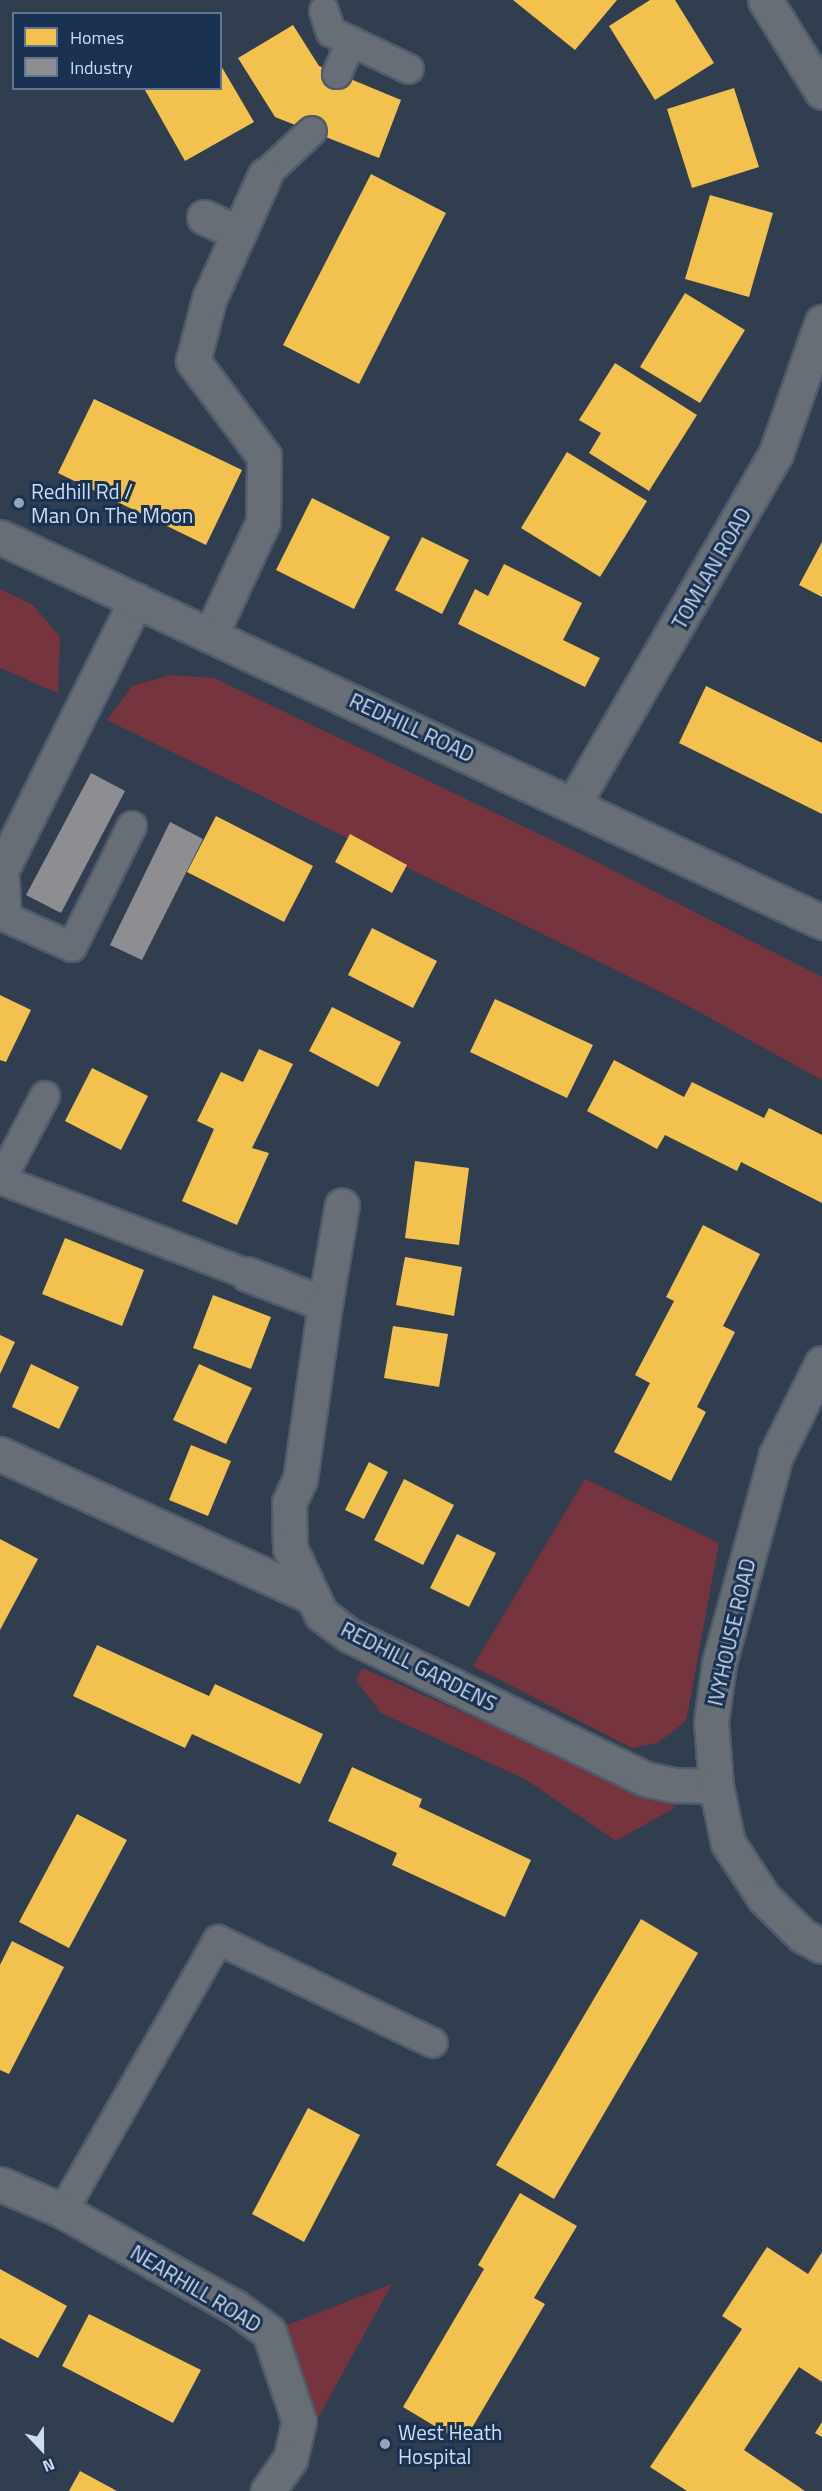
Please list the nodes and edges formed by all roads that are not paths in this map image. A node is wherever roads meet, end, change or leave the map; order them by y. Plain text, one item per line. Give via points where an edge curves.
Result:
1 (765, 0) edge
2 (324, 11) dead end
3 (351, 41) junction
4 (409, 69) dead end
5 (337, 74) dead end
6 (822, 92) edge
7 (312, 131) dead end
8 (265, 175) joint
9 (204, 217) dead end
10 (239, 233) junction
11 (822, 322) edge
12 (0, 537) edge
13 (136, 600) junction
14 (211, 634) junction
15 (574, 803) junction
16 (132, 826) dead end
17 (7, 843) edge
18 (822, 921) edge
19 (45, 1096) dead end
20 (342, 1205) dead end
21 (247, 1274) joint
22 (325, 1304) junction
23 (822, 1363) edge
24 (0, 1454) edge
25 (309, 1596) junction
26 (716, 1786) junction
27 (822, 1946) edge
28 (433, 2043) dead end
29 (0, 2184) edge
30 (63, 2211) junction
31 (268, 2491) edge

1 - 6 street
2 - 3 lane via 331,32
3 - 4 lane
3 - 5 lane
7 - 8 lane
8 - 10 street
9 - 10 street
10 - 14 street via 209,299 193,361 264,456 263,522
11 - 15 street, TOMLAN ROAD via 776,453
12 - 13 street, REDHILL ROAD
13 - 14 street, REDHILL ROAD
13 - 17 street
14 - 15 street, REDHILL ROAD
15 - 18 street, REDHILL ROAD
16 - 17 lane via 72,946 7,918
19 - 21 lane via 1,1179
20 - 22 street, REDHILL GARDENS
21 - 22 street
22 - 25 street, REDHILL GARDENS via 300,1479 289,1503 290,1548
23 - 26 street, IVYHOUSE ROAD via 776,1455 719,1664 711,1722
24 - 25 street
25 - 26 street, REDHILL GARDENS via 321,1614 349,1635 646,1779 675,1785
26 - 27 street, IVYHOUSE ROAD via 728,1844 764,1898 803,1936
28 - 30 lane via 218,1940
29 - 30 street, NEARHILL ROAD
30 - 31 street, NEARHILL ROAD via 235,2307 269,2332 300,2421 290,2459

